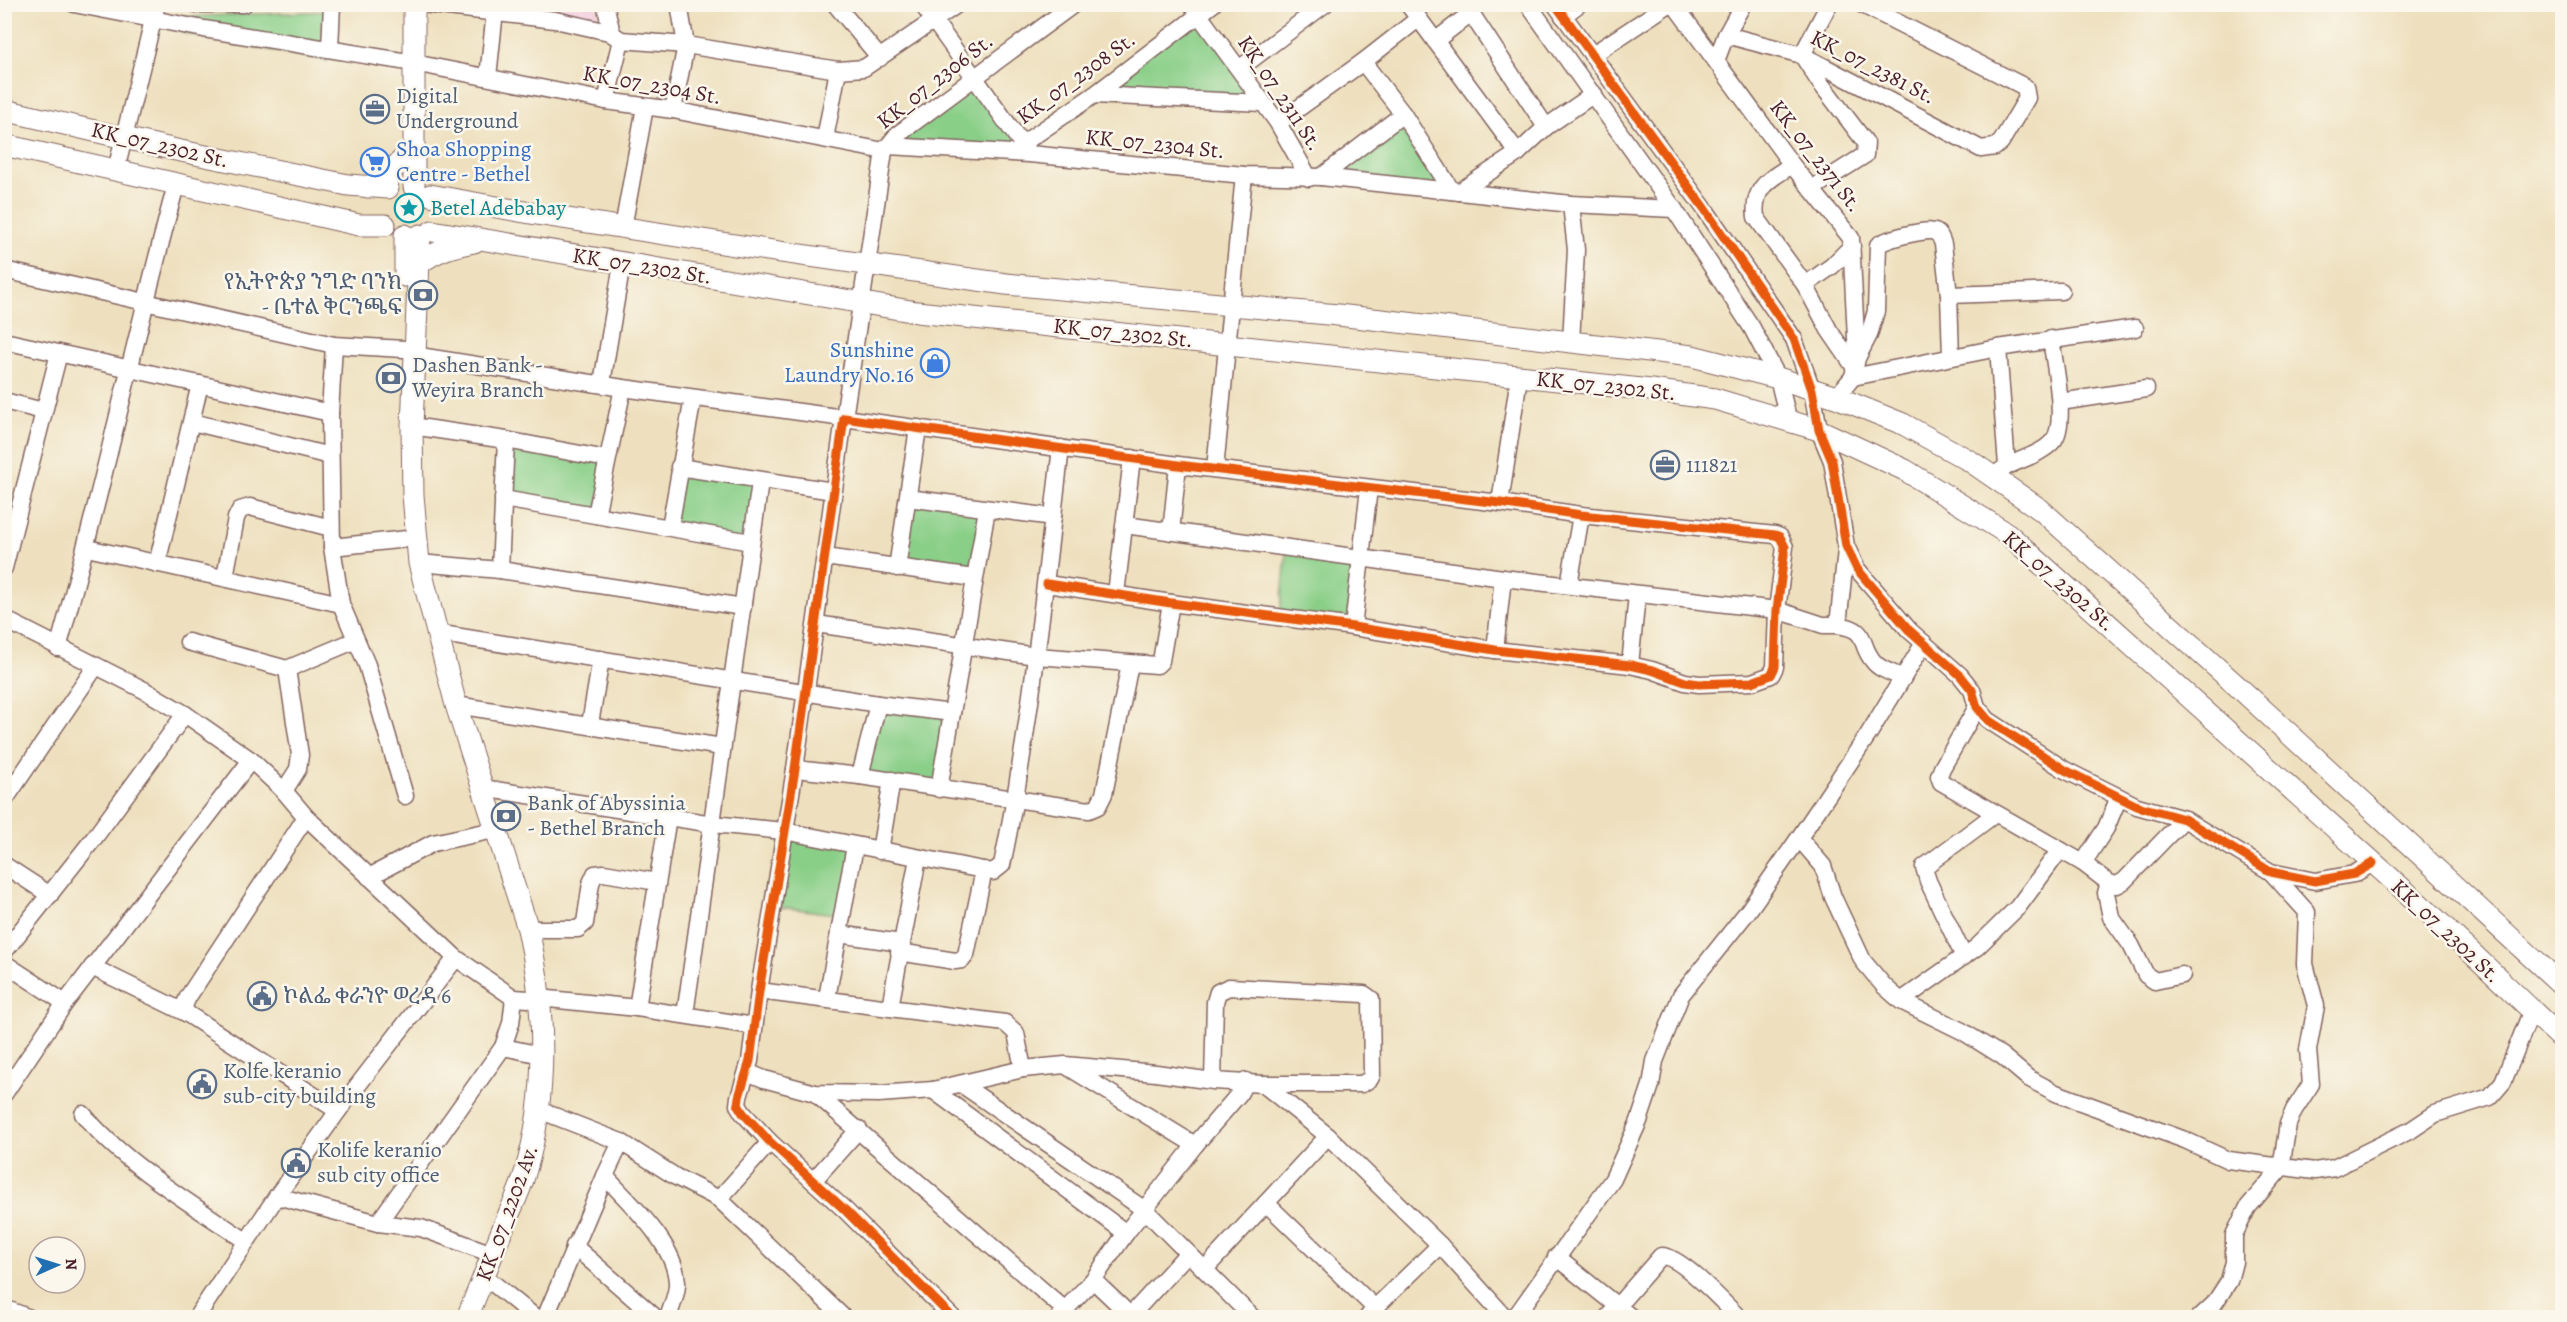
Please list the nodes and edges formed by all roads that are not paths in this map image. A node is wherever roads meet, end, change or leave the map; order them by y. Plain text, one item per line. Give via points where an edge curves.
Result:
1 (74, 4) edge
2 (196, 4) edge
3 (244, 4) edge
4 (332, 4) edge
5 (405, 4) edge
6 (414, 4) edge
7 (423, 4) edge
8 (605, 4) edge
9 (679, 4) edge
10 (836, 4) edge
11 (922, 4) edge
12 (958, 4) edge
13 (1074, 4) edge
14 (1325, 4) edge
15 (1408, 4) edge
16 (1528, 4) edge
17 (1579, 4) edge
18 (1669, 4) edge
19 (1674, 4) edge
20 (1743, 4) edge
21 (1829, 4) edge
22 (1861, 4) edge
23 (1201, 8) edge
24 (1468, 9) edge
25 (1559, 10) edge
26 (155, 11) edge
27 (495, 11) junction
28 (1418, 19) junction
29 (935, 22) junction
30 (1726, 35) junction
31 (617, 36) junction
32 (1435, 41) junction
33 (686, 45) junction
34 (330, 49) junction
35 (1592, 55) junction
36 (1802, 55) junction
37 (880, 58) junction
38 (408, 62) junction
39 (1363, 62) junction
40 (1716, 62) junction
41 (1239, 69) junction
42 (838, 70) junction
43 (488, 77) junction
44 (973, 78) junction
45 (1594, 94) junction
46 (1094, 95) junction
47 (606, 101) junction
48 (1263, 103) junction
49 (645, 107) junction
50 (4, 110) edge
51 (673, 110) junction
52 (1402, 114) junction
53 (1278, 123) junction
54 (1546, 127) junction
55 (123, 137) junction
56 (825, 139) junction
57 (4, 145) edge
58 (886, 149) junction
59 (1026, 149) junction
60 (1518, 153) junction
61 (407, 160) junction
62 (1792, 165) junction
63 (116, 170) junction
64 (1244, 175) junction
65 (1315, 178) junction
66 (176, 185) junction
67 (399, 189) junction
68 (1813, 189) junction
69 (1449, 191) junction
70 (459, 200) junction
71 (1571, 204) junction
72 (1674, 208) junction
73 (378, 226) junction
74 (623, 228) junction
75 (419, 233) junction
76 (487, 239) junction
77 (1852, 246) junction
78 (411, 261) junction
79 (622, 264) junction
80 (866, 264) junction
81 (4, 270) edge
82 (1805, 285) junction
83 (2061, 291) dead end
84 (1949, 296) junction
85 (144, 301) junction
86 (861, 301) junction
87 (1230, 306) junction
88 (2135, 328) dead end
89 (2051, 339) junction
90 (4, 341) edge
91 (1571, 342) junction
92 (1226, 343) junction
93 (334, 345) junction
94 (1998, 348) junction
95 (59, 352) junction
96 (409, 352) junction
97 (1951, 357) junction
98 (128, 368) junction
99 (1855, 368) junction
100 (1519, 377) junction
101 (1778, 378) junction
102 (200, 384) junction
103 (602, 384) junction
104 (623, 388) junction
105 (2146, 389) dead end
106 (1812, 390) junction
107 (1836, 397) junction
108 (693, 398) junction
109 (4, 401) edge
110 (2060, 402) junction
111 (43, 411) junction
112 (330, 413) junction
113 (844, 418) junction
114 (192, 422) junction
115 (1788, 422) junction
116 (412, 426) junction
117 (918, 428) junction
118 (1819, 430) junction
119 (506, 440) junction
120 (1061, 448) junction
121 (330, 456) junction
122 (1132, 458) junction
123 (607, 459) junction
124 (1178, 465) junction
125 (679, 467) junction
126 (1215, 469) junction
127 (2001, 471) junction
128 (760, 482) junction
129 (1369, 488) junction
130 (833, 492) junction
131 (908, 498) junction
132 (503, 499) junction
133 (1500, 503) junction
134 (987, 509) junction
135 (596, 515) junction
136 (1581, 515) junction
137 (1053, 517) junction
138 (1125, 525) junction
139 (670, 527) junction
140 (331, 528) junction
141 (1171, 532) junction
142 (407, 539) junction
143 (751, 542) junction
144 (1846, 546) junction
145 (332, 547) junction
146 (87, 548) junction
147 (825, 557) junction
148 (1362, 557) junction
149 (419, 563) junction
150 (157, 564) junction
151 (4, 568) edge
152 (897, 568) junction
153 (500, 570) junction
154 (225, 577) junction
155 (975, 578) junction
156 (1503, 578) junction
157 (1047, 584) junction
158 (1569, 585) junction
159 (1116, 594) junction
160 (1637, 595) junction
161 (1171, 603) junction
162 (341, 604) junction
163 (743, 607) junction
164 (1777, 610) junction
165 (4, 619) edge
166 (816, 624) junction
167 (1838, 625) junction
168 (1353, 627) junction
169 (436, 633) junction
170 (356, 640) junction
171 (188, 642) dead end
172 (1924, 642) junction
173 (964, 646) junction
174 (58, 648) junction
175 (1495, 650) junction
176 (1036, 656) junction
177 (600, 659) junction
178 (1130, 664) junction
179 (1630, 665) junction
180 (96, 666) junction
181 (287, 669) junction
182 (732, 678) junction
183 (1903, 678) junction
184 (805, 691) junction
185 (878, 704) junction
186 (456, 705) junction
187 (1977, 707) junction
188 (952, 713) junction
189 (185, 714) junction
190 (590, 724) junction
191 (722, 747) junction
192 (251, 760) junction
193 (795, 769) junction
194 (860, 776) junction
195 (892, 780) junction
196 (482, 788) junction
197 (939, 789) junction
198 (284, 791) junction
199 (405, 796) dead end
200 (2119, 797) junction
201 (4, 801) edge
202 (1015, 801) junction
203 (1995, 814) junction
204 (306, 817) junction
205 (668, 817) junction
206 (2184, 819) junction
207 (712, 824) junction
208 (489, 831) junction
209 (784, 831) junction
210 (1799, 838) junction
211 (855, 846) junction
212 (2060, 850) junction
213 (880, 851) junction
214 (918, 858) junction
215 (2083, 863) junction
216 (2373, 863) junction
217 (4, 865) edge
218 (984, 870) junction
219 (2271, 872) junction
220 (369, 877) junction
221 (657, 882) junction
222 (2109, 883) junction
223 (50, 895) junction
224 (528, 929) junction
225 (839, 934) junction
226 (900, 948) junction
227 (4, 952) edge
228 (1964, 957) junction
229 (456, 958) junction
230 (4, 963) edge
231 (92, 967) junction
232 (2182, 975) dead end
233 (2562, 986) edge
234 (759, 990) junction
235 (527, 998) junction
236 (827, 998) junction
237 (1901, 1001) junction
238 (65, 1003) junction
239 (890, 1007) junction
240 (637, 1008) junction
241 (2532, 1010) junction
242 (186, 1013) junction
243 (685, 1015) junction
244 (754, 1026) junction
245 (2562, 1039) edge
246 (503, 1047) junction
247 (532, 1053) junction
248 (1065, 1065) junction
249 (1023, 1069) junction
250 (747, 1072) junction
251 (1213, 1081) junction
252 (1246, 1081) junction
253 (961, 1084) junction
254 (1263, 1084) junction
255 (933, 1090) junction
256 (815, 1093) junction
257 (4, 1094) edge
258 (539, 1110) junction
259 (338, 1111) junction
260 (83, 1114) dead end
261 (859, 1130) junction
262 (1328, 1136) junction
263 (621, 1142) junction
264 (770, 1142) junction
265 (1195, 1145) junction
266 (2281, 1168) junction
267 (604, 1176) junction
268 (813, 1181) junction
269 (277, 1196) junction
270 (719, 1199) junction
271 (1266, 1203) junction
272 (1145, 1210) junction
273 (378, 1223) junction
274 (1126, 1233) junction
275 (246, 1241) junction
276 (1440, 1245) junction
277 (574, 1246) junction
278 (484, 1251) junction
279 (1188, 1254) junction
280 (1556, 1257) junction
281 (1205, 1269) junction
282 (484, 1276) junction
283 (1093, 1280) junction
284 (4, 1308) edge
285 (1612, 1311) edge
286 (1371, 1313) edge
287 (1062, 1314) edge
288 (1132, 1316) edge
289 (1515, 1316) edge
290 (30, 1317) edge
291 (196, 1317) edge
292 (458, 1317) edge
293 (467, 1317) edge
294 (536, 1317) edge
295 (545, 1317) edge
296 (656, 1317) edge
297 (668, 1317) edge
298 (844, 1317) edge
299 (953, 1317) edge
300 (1253, 1317) edge
301 (1632, 1317) edge
302 (1740, 1317) edge
303 (2199, 1317) edge

1 - 26 street, KK_07_2304 St. via 98,10
2 - 3 street
4 - 34 street
5 - 38 main road
6 - 38 main road
7 - 27 street
8 - 31 street
9 - 33 street
10 - 37 street
11 - 29 street
12 - 29 street
13 - 44 street, KK_07_2306 St.
14 - 41 street
15 - 28 street
16 - 45 street
17 - 25 street
18 - 35 street
19 - 40 street, KK_07_2371 St.
20 - 30 street
21 - 36 street
22 - 36 street, KK_07_2381 St. via 2025,87 2027,98 2001,142 1982,149
23 - 41 street, KK_07_2311 St.
23 - 46 street, KK_07_2308 St.
24 - 32 street
24 - 54 street
25 - 35 street
26 - 34 street, KK_07_2304 St. via 204,29
26 - 55 street
27 - 31 street via 555,20
27 - 43 street
28 - 32 street
28 - 39 street
29 - 37 street
29 - 44 street
30 - 36 street, KK_07_2381 St.
30 - 40 street
31 - 33 street
31 - 47 street
32 - 60 street
33 - 42 street
33 - 51 street
34 - 38 street, KK_07_2304 St.
35 - 106 street via 1789,331
36 - 68 street via 1867,148 1865,155
37 - 42 street via 864,68
38 - 43 street, KK_07_2304 St.
38 - 61 main road
39 - 52 street
39 - 53 street
40 - 62 street, KK_07_2371 St.
41 - 48 street, KK_07_2311 St.
42 - 56 street
43 - 47 street, KK_07_2304 St.
44 - 58 street, KK_07_2306 St. via 897,135
44 - 59 street
45 - 54 street
45 - 72 street
46 - 48 street
46 - 59 street, KK_07_2308 St.
47 - 49 street, KK_07_2304 St.
48 - 53 street, KK_07_2311 St.
49 - 51 street, KK_07_2304 St.
49 - 74 street
50 - 55 main road, KK_07_2302 St.
51 - 56 street, KK_07_2304 St.
52 - 65 street
52 - 69 street
53 - 65 street, KK_07_2311 St.
54 - 60 street
55 - 63 street
55 - 67 main road, KK_07_2302 St. via 348,185
56 - 58 street, KK_07_2304 St.
57 - 63 main road, KK_07_2302 St.
58 - 59 street, KK_07_2304 St.
58 - 80 street
59 - 64 street, KK_07_2304 St.
60 - 69 street
61 - 67 main road
61 - 67 main road via 382,180
61 - 70 main road via 428,186
62 - 68 street, KK_07_2371 St.
62 - 82 street via 1757,193 1756,217
63 - 66 main road, KK_07_2302 St.
64 - 65 street, KK_07_2304 St.
64 - 87 street
65 - 69 street, KK_07_2304 St.
66 - 73 main road, KK_07_2302 St.
66 - 85 street
67 - 70 main road, KK_07_2302 St.
67 - 73 main road via 378,196
67 - 75 main road via 441,210 440,219
68 - 77 street, KK_07_2371 St. via 1844,227
69 - 71 street
70 - 74 main road, KK_07_2302 St.
71 - 72 street
71 - 91 street via 1576,250
72 - 101 street via 1752,328
73 - 75 main road, KK_07_2302 St.
73 - 78 main road
74 - 80 main road, KK_07_2302 St.
75 - 76 main road, KK_07_2302 St.
75 - 78 main road
76 - 78 main road
76 - 79 main road, KK_07_2302 St.
77 - 82 street
77 - 99 street, KK_07_2371 St.
78 - 96 main road
79 - 86 main road, KK_07_2302 St.
79 - 103 street
80 - 86 street
80 - 87 main road, KK_07_2302 St. via 1006,284
81 - 85 street
82 - 99 street via 1828,330
83 - 84 street
84 - 97 street
84 - 99 street via 1940,236 1927,231 1882,242 1876,252 1876,311
85 - 93 street
85 - 98 street
86 - 92 main road, KK_07_2302 St. via 917,312
86 - 113 street
87 - 91 main road, KK_07_2302 St.
87 - 92 street
88 - 89 street
89 - 94 street
89 - 110 street
90 - 95 street
91 - 101 main road, KK_07_2302 St. via 1692,356
92 - 100 main road, KK_07_2302 St.
92 - 126 street
93 - 96 street
93 - 112 street
94 - 97 street
94 - 127 street
95 - 98 street
95 - 111 street
96 - 103 street
96 - 116 main road
96 - 142 main road via 403,445
97 - 99 street
98 - 102 street
98 - 146 street
99 - 107 street
100 - 115 main road, KK_07_2302 St. via 1714,399
100 - 133 street
101 - 106 main road, KK_07_2302 St.
101 - 115 street
102 - 112 street
102 - 114 street
103 - 104 street
104 - 108 street
104 - 123 street
105 - 110 street
106 - 107 main road, KK_07_2302 St.
106 - 118 street
107 - 127 main road, KK_07_2302 St.
108 - 113 street
108 - 125 street
109 - 111 street
110 - 127 street via 2057,436 2052,443
111 - 151 street
112 - 121 street
113 - 117 street
113 - 130 street
114 - 121 street
114 - 150 street
115 - 118 main road, KK_07_2302 St.
116 - 119 street
116 - 149 main road
117 - 120 street
117 - 131 street
118 - 144 street via 1832,461
118 - 216 main road, KK_07_2302 St. via 1905,470 2008,534
119 - 123 street
119 - 132 street
120 - 122 street
120 - 137 street
121 - 140 street
122 - 124 street
122 - 138 street
123 - 135 street
124 - 126 street
124 - 141 street
125 - 128 street
125 - 139 street
126 - 129 street
127 - 233 main road, KK_07_2302 St.
128 - 130 street
128 - 143 street
129 - 133 street
129 - 148 street
130 - 147 street
131 - 134 street
131 - 152 street
132 - 135 street
132 - 153 street
133 - 136 street
134 - 137 street
134 - 155 street
135 - 139 street
136 - 158 street
136 - 164 street via 1780,537 1785,547
137 - 157 street
138 - 141 street
138 - 159 street
139 - 143 street
140 - 145 street
140 - 154 street via 250,507 240,510
141 - 148 street
142 - 145 street
142 - 208 main road via 413,581 436,665
143 - 163 street
144 - 167 street
144 - 172 street via 1857,569
145 - 162 street
146 - 150 street
146 - 174 street
147 - 152 street
147 - 166 street
148 - 156 street
148 - 168 street
149 - 153 street
149 - 169 main road
150 - 154 street
152 - 155 street
153 - 163 street
154 - 162 street
155 - 173 street
156 - 158 street
156 - 175 street
157 - 159 street
157 - 176 street
158 - 160 street
159 - 161 street
160 - 164 street
160 - 179 street
161 - 168 street
161 - 178 street via 1161,661 1157,665
162 - 170 street
163 - 182 street
164 - 167 street via 1823,625
164 - 179 street via 1775,667 1771,675 1761,680 1699,684
165 - 174 street
166 - 173 street
166 - 184 street
167 - 183 street via 1856,629 1876,665
168 - 175 street
169 - 177 street
169 - 186 main road
170 - 181 street
170 - 199 street via 377,696
171 - 181 street
172 - 183 street
172 - 187 street via 1960,675 1972,690
173 - 176 street
173 - 188 street
174 - 180 street
175 - 179 street
176 - 178 street
176 - 202 street
177 - 182 street
177 - 190 street
178 - 202 street via 1104,794 1098,806 1089,810
180 - 189 street
180 - 201 street
181 - 198 street via 300,755 298,769
182 - 184 street
182 - 191 street
183 - 210 street
184 - 185 street
184 - 193 street
185 - 188 street
185 - 194 street
186 - 190 street
186 - 196 main road
187 - 200 street via 1988,720 2065,770
187 - 203 street via 1939,776 1949,788
188 - 197 street
189 - 192 street
189 - 223 street
190 - 191 street
191 - 207 street
192 - 198 street
192 - 231 street
193 - 194 street
193 - 209 street
194 - 195 street
195 - 197 street
195 - 213 street
196 - 205 street
196 - 224 main road
197 - 202 street
198 - 204 street
200 - 206 street
200 - 215 street via 2106,828
202 - 218 street via 1002,865 993,872
203 - 212 street
203 - 228 street via 1924,867
204 - 220 street
204 - 242 street via 188,997
205 - 207 street
205 - 221 street
206 - 219 street
206 - 222 street via 2124,881 2117,885
207 - 209 street
207 - 243 street
208 - 220 street via 433,843
208 - 235 main road via 526,958
209 - 211 street
209 - 234 street
210 - 237 street via 1823,866 1863,961
210 - 280 street via 1748,911 1681,994 1654,1060 1651,1085 1613,1179
211 - 213 street
211 - 225 street
212 - 215 street
212 - 228 street via 2018,908
213 - 214 street
214 - 218 street
214 - 226 street
215 - 222 street
216 - 219 street via 2354,874 2315,881
216 - 241 main road, KK_07_2302 St.
217 - 223 street
218 - 226 street via 963,960
219 - 266 street via 2307,912 2305,964 2316,1006 2308,1050 2311,1084 2288,1124
220 - 229 street
221 - 224 street via 595,874 582,926
221 - 240 street
222 - 232 street via 2106,893 2111,917 2146,975 2156,981
223 - 227 street
224 - 235 main road via 536,964
225 - 226 street
225 - 236 street
226 - 239 street
228 - 237 street
229 - 235 street
229 - 259 street
230 - 238 street
231 - 238 street
231 - 242 street
234 - 236 street
234 - 244 street
235 - 240 street
235 - 246 street via 511,1023
235 - 247 main road
235 - 258 main road, KK_07_2202 Av. via 541,1078
236 - 239 street
237 - 266 street via 1982,1044 2056,1093 2185,1140 2228,1160
238 - 257 street
239 - 249 street via 1005,1023 1016,1032
240 - 243 street
241 - 245 main road, KK_07_2302 St.
241 - 266 street via 2504,1082 2490,1096 2435,1114 2334,1168
242 - 259 street
243 - 244 street
244 - 250 street
246 - 247 street
246 - 273 street
247 - 278 main road via 528,1128
248 - 249 street
248 - 251 street
248 - 265 street
249 - 253 street
250 - 256 street
250 - 264 street via 738,1105
251 - 252 street
251 - 254 street via 1215,1002 1223,989 1369,996 1370,1079 1362,1084
252 - 254 street
252 - 265 street
253 - 255 street
253 - 272 street
254 - 262 street
255 - 256 street
255 - 274 street
256 - 261 street
258 - 263 street
258 - 282 main road, KK_07_2202 Av. via 525,1176
259 - 269 street
260 - 275 street via 100,1135
261 - 268 street
261 - 287 street
262 - 271 street
262 - 276 street
263 - 267 street
263 - 270 street
264 - 268 street
264 - 270 street
265 - 272 street
266 - 303 street via 2248,1207 2234,1235 2229,1281 2214,1304
267 - 277 street
267 - 297 street via 658,1236 675,1271 678,1283
268 - 299 street
269 - 273 street
269 - 275 street
270 - 298 street
271 - 281 street
271 - 286 street
272 - 274 street
272 - 279 street
273 - 278 street via 420,1228
274 - 283 street
275 - 291 street
276 - 286 street
276 - 289 street
277 - 295 street
277 - 296 street
278 - 292 main road
279 - 281 street
279 - 288 street
280 - 285 street
280 - 289 street
281 - 300 street
282 - 293 main road, KK_07_2202 Av.
282 - 294 street
283 - 287 street
283 - 288 street
284 - 290 street
285 - 301 street
285 - 302 street via 1661,1256 1666,1256

